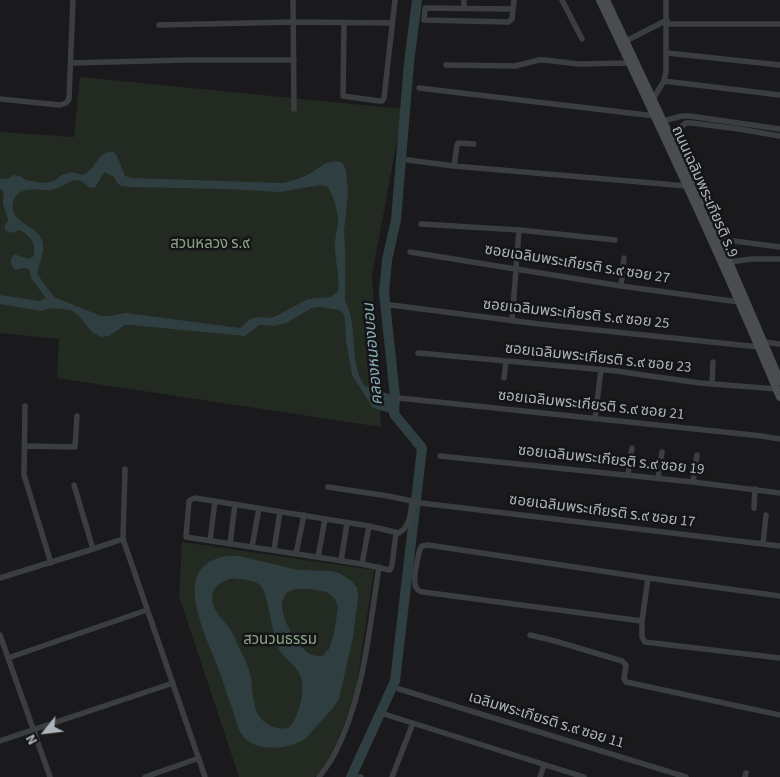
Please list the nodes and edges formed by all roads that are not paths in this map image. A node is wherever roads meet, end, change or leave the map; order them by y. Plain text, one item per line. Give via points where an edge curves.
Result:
1 (73, 0) edge
2 (293, 0) edge
3 (395, 0) edge
4 (464, 0) edge
5 (514, 0) edge
6 (563, 0) edge
7 (600, 0) edge
8 (606, 0) edge
9 (666, 0) edge
10 (464, 8) junction
11 (513, 9) junction
12 (293, 22) junction
13 (666, 22) junction
14 (344, 23) junction
15 (392, 23) junction
16 (780, 24) edge
17 (159, 25) dead end
18 (582, 40) dead end
19 (626, 41) junction
20 (667, 53) junction
21 (294, 60) junction
22 (71, 63) junction
23 (630, 64) junction
24 (780, 65) edge
25 (446, 66) dead end
26 (664, 81) junction
27 (419, 88) dead end
28 (780, 95) edge
29 (0, 99) edge
30 (653, 99) junction
31 (294, 109) dead end
32 (655, 116) junction
33 (686, 116) junction
34 (663, 121) junction
35 (686, 123) junction
36 (739, 126) junction
37 (780, 129) edge
38 (670, 136) junction
39 (780, 136) edge
40 (474, 144) dead end
41 (408, 160) dead end
42 (454, 166) junction
43 (687, 186) junction
44 (421, 224) dead end
45 (519, 230) junction
46 (718, 239) junction
47 (615, 240) dead end
48 (780, 247) edge
49 (410, 252) dead end
50 (624, 258) dead end
51 (780, 258) edge
52 (729, 262) junction
53 (516, 269) junction
54 (621, 286) junction
55 (739, 302) junction
56 (391, 305) dead end
57 (512, 321) junction
58 (780, 344) edge
59 (761, 345) junction
60 (418, 353) dead end
61 (506, 361) junction
62 (714, 362) dead end
63 (601, 369) junction
64 (504, 378) dead end
65 (780, 381) edge
66 (712, 384) junction
67 (776, 389) junction
68 (780, 397) edge
69 (400, 398) dead end
70 (26, 406) dead end
71 (77, 416) dead end
72 (595, 419) junction
73 (780, 440) edge
74 (25, 446) junction
75 (632, 448) dead end
76 (662, 452) dead end
77 (697, 454) dead end
78 (440, 456) dead end
79 (125, 469) dead end
80 (628, 475) junction
81 (658, 478) junction
82 (693, 482) junction
83 (74, 485) dead end
84 (328, 487) dead end
85 (755, 489) junction
86 (780, 493) edge
87 (215, 501) junction
88 (412, 501) junction
89 (235, 504) junction
90 (259, 508) junction
91 (754, 508) dead end
92 (280, 512) junction
93 (766, 515) dead end
94 (304, 516) junction
95 (325, 519) junction
96 (347, 523) junction
97 (369, 526) junction
98 (396, 533) junction
99 (123, 539) junction
100 (210, 541) junction
101 (230, 544) junction
102 (763, 544) junction
103 (780, 546) edge
104 (252, 547) junction
105 (93, 549) junction
106 (274, 550) junction
107 (296, 554) junction
108 (318, 557) junction
109 (341, 561) junction
110 (51, 563) junction
111 (362, 564) junction
112 (379, 567) junction
113 (0, 578) edge
114 (648, 578) junction
115 (780, 596) edge
116 (147, 610) junction
117 (642, 621) junction
118 (0, 635) edge
119 (530, 635) dead end
120 (8, 658) junction
121 (780, 658) edge
122 (173, 683) junction
123 (399, 689) dead end
124 (384, 714) dead end
125 (780, 715) edge
126 (413, 723) junction
127 (34, 730) junction
128 (0, 741) edge
129 (198, 758) junction
130 (544, 765) junction
131 (50, 777) edge
132 (145, 777) edge
133 (205, 777) edge
134 (319, 777) edge
135 (392, 777) edge
136 (540, 777) edge
137 (584, 777) edge
138 (686, 777) edge

1 - 22 street
2 - 12 street
3 - 15 street
4 - 10 street
5 - 11 street
6 - 18 street
7 - 23 main road, ถนนเฉลิมพระเกียรติ ร.9
8 - 19 main road, ถนนเฉลิมพระเกียรติ ร.9
9 - 13 street
10 - 11 street
10 - 11 street via 425,8 424,20 502,23 512,19
12 - 14 street
12 - 17 street
12 - 21 street
13 - 16 street
13 - 19 street
13 - 20 street
14 - 15 street
14 - 15 street via 343,96 379,102 384,98
19 - 30 main road, ถนนเฉลิมพระเกียรติ ร.9
20 - 24 street
20 - 26 street
21 - 22 street
21 - 31 street
22 - 29 street via 66,103
23 - 25 street via 539,60 516,66
23 - 32 main road, ถนนเฉลิมพระเกียรติ ร.9
26 - 28 street
26 - 30 street
27 - 32 street
30 - 34 main road, ถนนเฉลิมพระเกียรติ ร.9
32 - 43 main road, ถนนเฉลิมพระเกียรติ ร.9
33 - 34 street
33 - 35 street
33 - 36 street
34 - 38 main road, ถนนเฉลิมพระเกียรติ ร.9
35 - 36 street
35 - 38 street
36 - 37 street
36 - 39 street
38 - 46 main road, ถนนเฉลิมพระเกียรติ ร.9
40 - 42 street via 458,143
41 - 42 street
42 - 43 street
43 - 55 main road, ถนนเฉลิมพระเกียรติ ร.9
44 - 45 street
45 - 47 street
45 - 53 street
46 - 48 street
46 - 52 main road, ถนนเฉลิมพระเกียรติ ร.9
49 - 53 street, ซอยเฉลิมพระเกียรติ ร.๙ ซอย 27
50 - 54 street
51 - 52 street
52 - 59 main road, ถนนเฉลิมพระเกียรติ ร.9
53 - 54 street, ซอยเฉลิมพระเกียรติ ร.๙ ซอย 27
53 - 57 street
54 - 55 street, ซอยเฉลิมพระเกียรติ ร.๙ ซอย 27
55 - 59 main road, ถนนเฉลิมพระเกียรติ ร.9
56 - 57 street, ซอยเฉลิมพระเกียรติ ร.๙ ซอย 25
57 - 59 street, ซอยเฉลิมพระเกียรติ ร.๙ ซอย 25
58 - 59 street, ซอยเฉลิมพระเกียรติ ร.๙ ซอย 25
59 - 65 main road, ถนนเฉลิมพระเกียรติ ร.9
59 - 67 main road, ถนนเฉลิมพระเกียรติ ร.9
60 - 61 street, ซอยเฉลิมพระเกียรติ ร.๙ ซอย 23
61 - 63 street, ซอยเฉลิมพระเกียรติ ร.๙ ซอย 23
61 - 64 street
62 - 66 street
63 - 66 street, ซอยเฉลิมพระเกียรติ ร.๙ ซอย 23
63 - 72 street
66 - 67 street, ซอยเฉลิมพระเกียรติ ร.๙ ซอย 23
67 - 68 main road, ถนนเฉลิมพระเกียรติ ร.9
69 - 72 street, ซอยเฉลิมพระเกียรติ ร.๙ ซอย 21
70 - 74 street
71 - 74 street via 75,447
72 - 73 street, ซอยเฉลิมพระเกียรติ ร.๙ ซอย 21
74 - 110 street via 24,475
75 - 80 street
76 - 81 street
77 - 82 street
78 - 80 street, ซอยเฉลิมพระเกียรติ ร.๙ ซอย 19
79 - 99 street
80 - 81 street, ซอยเฉลิมพระเกียรติ ร.๙ ซอย 19
81 - 82 street, ซอยเฉลิมพระเกียรติ ร.๙ ซอย 19
82 - 85 street, ซอยเฉลิมพระเกียรติ ร.๙ ซอย 19
83 - 105 street
84 - 88 street, ซอยเฉลิมพระเกียรติ ร.๙ ซอย 17
85 - 86 street, ซอยเฉลิมพระเกียรติ ร.๙ ซอย 19
85 - 91 street
87 - 89 street
87 - 100 street
87 - 100 street via 195,498 189,501 186,537
88 - 98 street via 409,521 403,531
88 - 102 street, ซอยเฉลิมพระเกียรติ ร.๙ ซอย 17
89 - 90 street
89 - 101 street
90 - 92 street
90 - 104 street
92 - 94 street
92 - 106 street
93 - 102 street
94 - 95 street
94 - 107 street
95 - 96 street
95 - 108 street
96 - 97 street
96 - 109 street
97 - 98 street
97 - 111 street
98 - 112 street via 392,566 390,570
99 - 105 street
99 - 116 street
100 - 101 street
101 - 104 street
102 - 103 street, ซอยเฉลิมพระเกียรติ ร.๙ ซอย 17
104 - 106 street
105 - 110 street
106 - 107 street
107 - 108 street
108 - 109 street
109 - 111 street
110 - 113 street
111 - 112 street
112 - 134 street via 359,689 335,754
114 - 115 street
114 - 117 street
114 - 117 street via 428,545 420,549 415,578 416,588 423,592
116 - 120 street
116 - 122 street
117 - 121 street via 645,642
118 - 120 street
119 - 125 street via 622,661 626,665 626,682
120 - 127 street
122 - 127 street
122 - 129 street
123 - 138 street, เฉลิมพระเกียรติ ร.๙ ซอย 11
124 - 126 street
126 - 130 street
126 - 135 street
127 - 128 street
127 - 131 street
129 - 132 street
129 - 133 street
130 - 136 street
130 - 137 street

